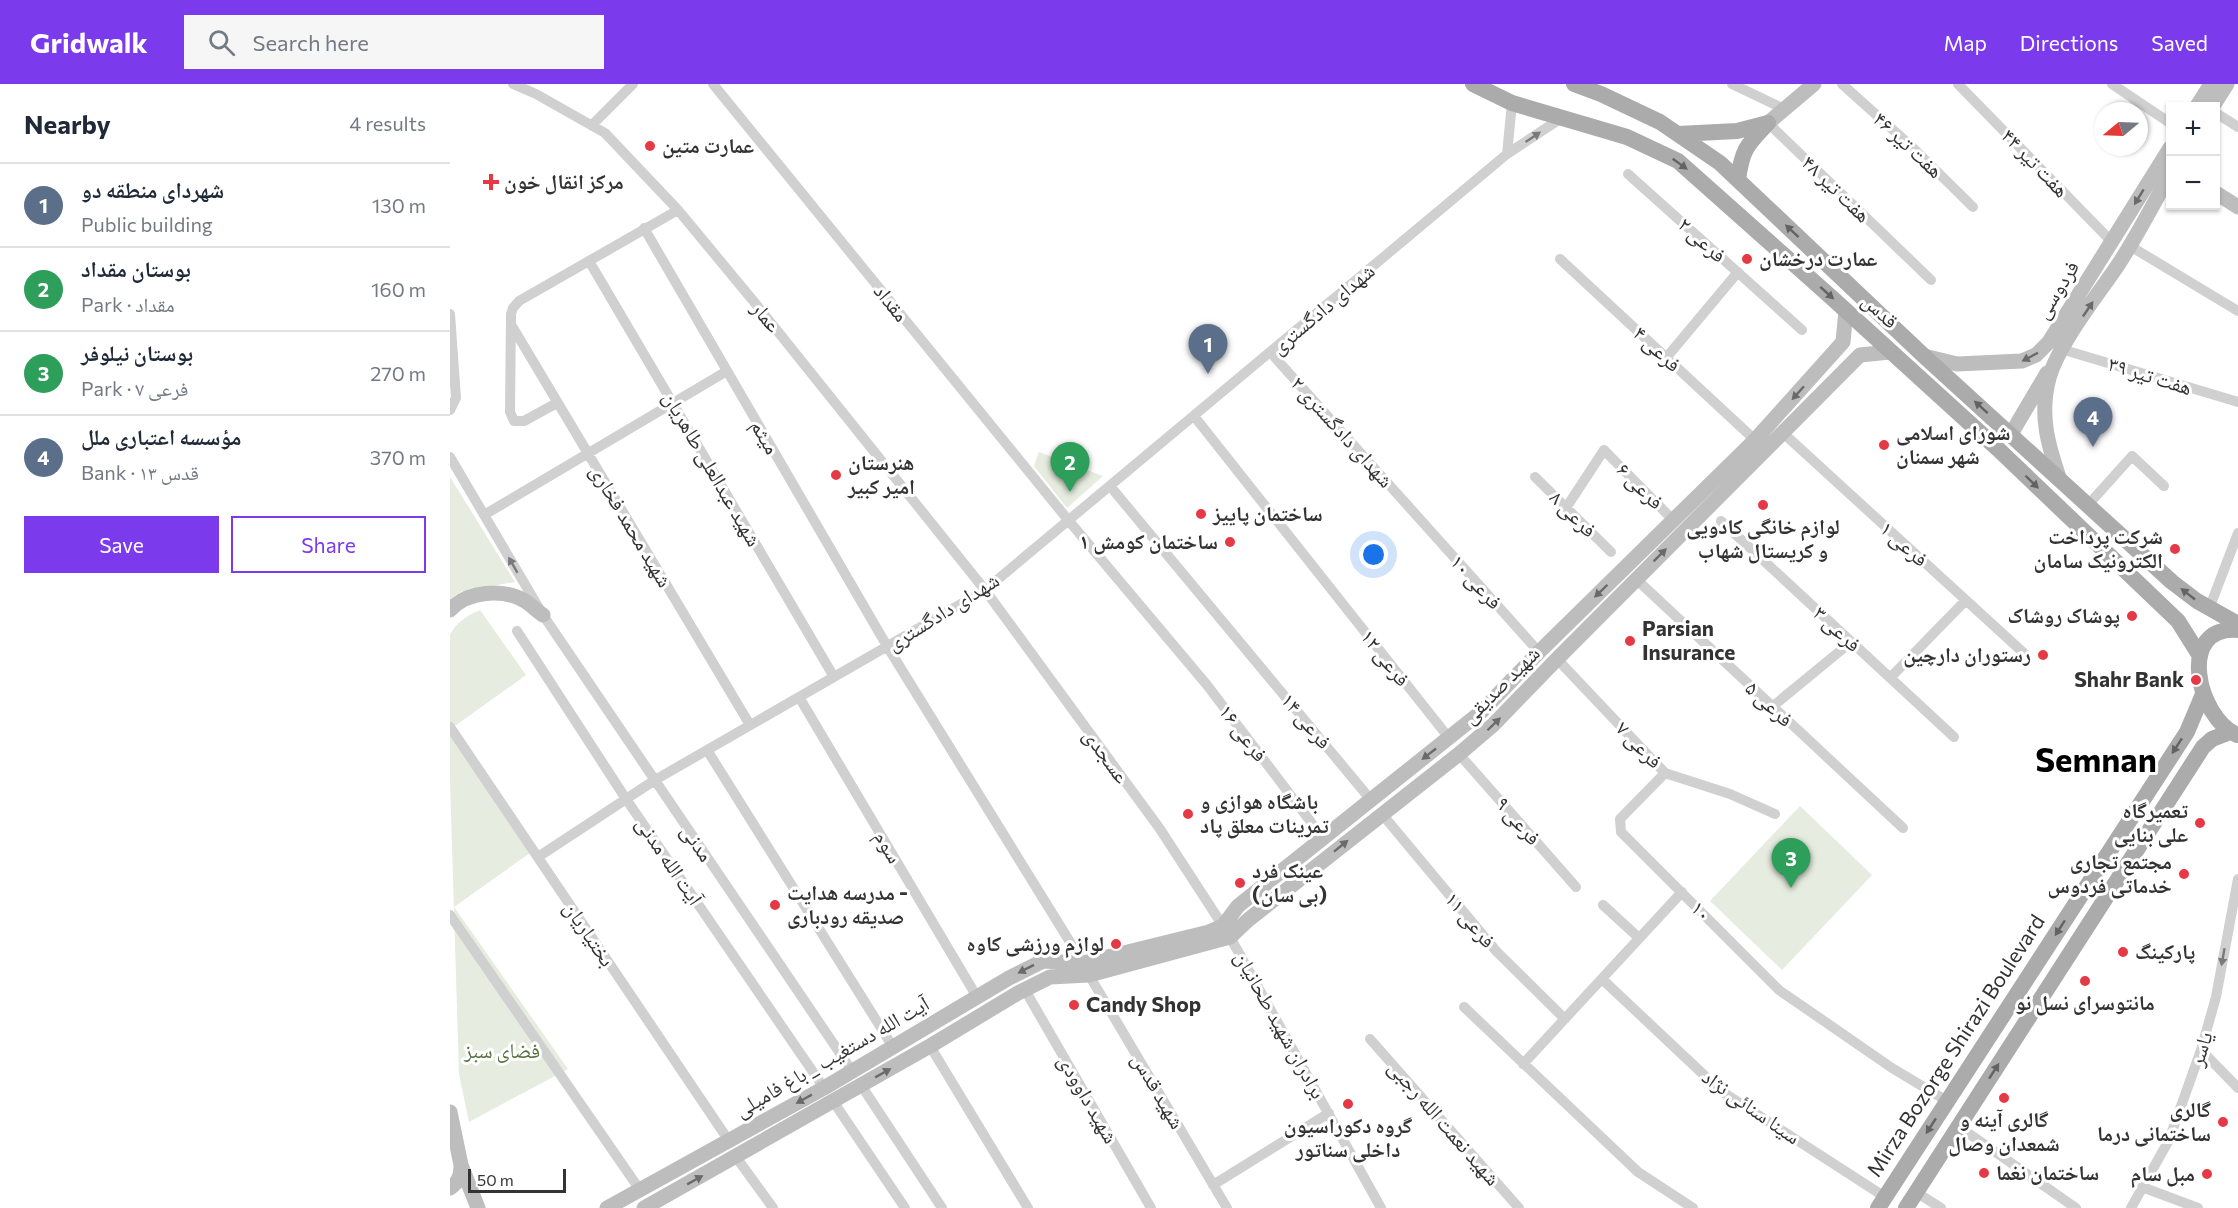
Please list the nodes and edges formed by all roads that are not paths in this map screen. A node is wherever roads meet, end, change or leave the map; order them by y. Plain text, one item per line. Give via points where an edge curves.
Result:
1 (513, 84) edge
2 (633, 84) edge
3 (714, 84) edge
4 (1473, 84) edge
5 (1492, 84) edge
6 (1574, 84) edge
7 (1732, 84) edge
8 (1814, 84) edge
9 (1842, 84) edge
10 (1958, 84) edge
11 (2112, 84) edge
12 (2211, 84) edge
13 (2227, 84) edge
14 (1603, 89) edge
15 (1509, 101) junction
16 (2200, 102) edge
17 (2216, 102) edge
18 (1784, 109) junction
19 (2220, 116) edge
20 (1652, 118) junction
21 (1560, 119) junction
22 (2166, 120) edge
23 (1767, 123) junction
24 (592, 125) junction
25 (2238, 127) edge
26 (1678, 134) junction
27 (1640, 142) junction
28 (1507, 154) junction
29 (2166, 161) edge
30 (1628, 174) dead end
31 (1738, 180) junction
32 (2166, 181) edge
33 (2220, 196) edge
34 (1972, 207) dead end
35 (2238, 207) edge
36 (678, 210) junction
37 (644, 228) junction
38 (2112, 242) junction
39 (2130, 246) junction
40 (1560, 259) dead end
41 (589, 261) junction
42 (1738, 272) junction
43 (1931, 280) dead end
44 (1846, 310) junction
45 (2238, 311) edge
46 (450, 314) edge
47 (512, 326) junction
48 (1802, 330) dead end
49 (2061, 350) junction
50 (1890, 351) junction
51 (1271, 353) junction
52 (1924, 356) junction
53 (1666, 358) junction
54 (727, 371) junction
55 (1814, 375) junction
56 (1828, 387) junction
57 (2238, 402) edge
58 (557, 403) junction
59 (673, 403) junction
60 (450, 410) edge
61 (1194, 416) junction
62 (1782, 432) junction
63 (2011, 434) junction
64 (1755, 440) junction
65 (1998, 449) junction
66 (587, 453) junction
67 (450, 457) edge
68 (1535, 477) dead end
69 (2060, 480) junction
70 (1110, 486) junction
71 (2164, 486) dead end
72 (2088, 505) junction
73 (1566, 508) junction
74 (1413, 512) joint
75 (484, 515) junction
76 (1674, 520) junction
77 (1069, 521) junction
78 (1721, 521) dead end
79 (2238, 533) edge
80 (1611, 552) dead end
81 (1636, 579) junction
82 (984, 591) junction
83 (1966, 600) junction
84 (2209, 609) junction
85 (450, 610) edge
86 (543, 615) junction
87 (2238, 624) edge
88 (2238, 630) edge
89 (517, 631) dead end
90 (1851, 642) junction
91 (887, 646) junction
92 (1539, 652) junction
93 (2027, 656) dead end
94 (2200, 656) junction
95 (1557, 659) junction
96 (834, 677) junction
97 (1890, 678) junction
98 (1207, 685) joint
99 (2203, 694) junction
100 (799, 697) junction
101 (1772, 707) junction
102 (750, 725) junction
103 (450, 727) edge
104 (2234, 734) edge
105 (1954, 737) dead end
106 (1449, 738) junction
107 (707, 750) junction
108 (1459, 754) junction
109 (1665, 773) junction
110 (655, 780) junction
111 (626, 799) junction
112 (1371, 800) junction
113 (1382, 814) junction
114 (1775, 814) dead end
115 (1903, 828) dead end
116 (2123, 830) junction
117 (1323, 838) junction
118 (2141, 843) junction
119 (538, 857) junction
120 (2238, 881) edge
121 (1576, 887) dead end
122 (1682, 892) junction
123 (1603, 905) dead end
124 (450, 915) edge
125 (1227, 932) junction
126 (1639, 938) junction
127 (1086, 969) junction
128 (1602, 979) junction
129 (1024, 990) junction
130 (977, 997) junction
131 (1464, 1007) dead end
132 (1565, 1019) junction
133 (1370, 1039) dead end
134 (930, 1046) junction
135 (893, 1047) junction
136 (2201, 1050) junction
137 (1523, 1064) junction
138 (852, 1071) junction
139 (861, 1085) junction
140 (824, 1088) junction
141 (2238, 1088) edge
142 (833, 1101) junction
143 (1947, 1101) junction
144 (450, 1112) edge
145 (1329, 1113) junction
146 (1958, 1126) junction
147 (729, 1141) junction
148 (736, 1156) junction
149 (461, 1165) junction
150 (1213, 1185) junction
151 (2142, 1187) junction
152 (450, 1188) edge
153 (640, 1190) junction
154 (1916, 1192) junction
155 (1882, 1202) edge
156 (478, 1208) edge
157 (608, 1208) edge
158 (644, 1208) edge
159 (772, 1208) edge
160 (905, 1208) edge
161 (942, 1208) edge
162 (1028, 1208) edge
163 (1151, 1208) edge
164 (1227, 1208) edge
165 (1381, 1208) edge
166 (1519, 1208) edge
167 (1693, 1208) edge
168 (1906, 1208) edge
169 (1941, 1208) edge
170 (2076, 1208) edge
171 (2131, 1208) edge
172 (2198, 1208) edge

1 - 24 street, عمار
2 - 24 street
3 - 77 street, مقداد
4 - 15 main road, قدس
5 - 15 main road
6 - 14 main road, قدس
7 - 18 street
8 - 18 street
9 - 34 street, هفت تیر ۴۶
10 - 38 street, هفت تیر ۴۴
11 - 22 street
12 - 16 street
13 - 17 street
14 - 20 main road, قدس
15 - 21 main road, قدس
15 - 28 street
18 - 23 street
19 - 25 street
20 - 26 main road, قدس
20 - 27 main road via 1651,136
21 - 27 main road, قدس
28 -> 21 street, شهدای دادگستری
23 - 26 main road via 1737,131
23 - 31 main road via 1746,146
23 - 43 street, هفت تیر ۴۸
24 - 36 street, عمار via 605,133
26 - 31 main road, قدس
27 -> 44 main road, قدس via 1678,161
28 - 51 street, شهدای دادگستری
29 -> 38 street, فردوسی
30 - 42 street, فرعی ۲
52 -> 31 main road, قدس
32 - 39 street, فردوسی
33 - 35 street
36 - 37 street
36 - 82 street, عمار
37 - 41 street
37 - 54 street, میثم
38 -> 52 street, فردوسی via 2049,342 2036,355 2022,361 1957,364
39 - 45 street
49 -> 39 street, فردوسی
40 - 53 street, فرعی ۴
41 - 47 street via 519,301 511,314
41 - 59 street, شهید عبدالعلی طاهریان
42 - 48 street, فرعی ۲
42 - 53 street
44 - 50 main road, قدس
44 - 55 street, شهید صدیقی via 1843,342
46 - 60 street via 456,398
47 - 58 street, شهید محمد فخاری
47 - 58 street via 510,412 514,421 524,421
49 - 57 street, هفت تیر ۳۹
49 - 63 street, فردوسی
49 - 69 street, فردوسی via 2049,378 2045,410 2047,442
50 - 56 street, شهید صدیقی via 1860,355
50 - 65 main road, قدس
51 - 61 street, شهدای دادگستری
51 - 74 street, شهدای دادگستری ۲
63 -> 52 main road, قدس
53 - 64 street, فرعی ۴
54 - 59 street
54 - 91 street, میثم
55 - 56 street
55 -> 64 street, شهید صدیقی
56 - 62 street, شهید صدیقی
58 - 66 street, شهید محمد فخاری
59 - 66 street
59 - 96 street, شهید عبدالعلی طاهریان
61 - 70 street, شهدای دادگستری
61 - 106 street, فرعی ۱۲
81 -> 62 street, شهید صدیقی
62 - 83 street, فرعی ۱
63 - 65 main road
63 - 69 main road, قدس
64 - 76 street, شهید صدیقی
65 -> 94 main road, قدس via 2178,621
66 - 75 street
66 - 102 street, شهید محمد فخاری
67 - 75 street, مدنی
68 - 73 street, فرعی ۸
69 - 72 main road, قدس
70 - 77 street, شهدای دادگستری
70 - 112 street, فرعی ۱۴
71 - 72 street via 2132,456
84 -> 72 main road, قدس via 2172,582
73 - 76 street, فرعی ۶ via 1604,450
73 - 80 street, فرعی ۸
74 - 92 street, فرعی ۱۰
86 -> 75 street, مدنی
76 -> 92 street, شهید صدیقی
77 - 82 street, شهدای دادگستری
77 - 98 street, مقداد
78 - 90 street, فرعی ۳
79 - 84 street
81 - 95 street, شهید صدیقی
81 - 101 street, فرعی ۵
82 - 91 street, شهدای دادگستری
82 - 125 street, عسجدی via 1160,829
83 - 93 street, فرعی ۱
83 - 97 street
84 - 87 main road, قدس
85 - 86 street via 476,595 500,593 524,600
86 - 110 street, مدنی
88 - 94 main road via 2229,629 2210,638
89 - 111 street, آیت الله مدنی
90 - 97 street, فرعی ۳
90 - 101 street
91 - 96 street, شهدای دادگستری
91 - 127 street, میثم
92 - 106 street, شهید صدیقی via 1481,712
94 - 99 main road
108 -> 95 street, شهید صدیقی
95 - 109 street, فرعی ۷
96 - 100 street, شهدای دادگستری
97 - 105 street, فرعی ۳
98 - 117 street, فرعی ۱۶
99 - 104 main road via 2209,709
99 -> 116 main road, Mirza Bozorge Shirazi Boulevard via 2187,732
100 - 102 street, شهدای دادگستری
100 - 130 street, سوم
101 - 115 street, فرعی ۵
102 - 107 street, شهدای دادگستری
103 - 119 street, بختیاریان
104 - 118 main road via 2212,739 2203,747
106 -> 112 street, شهید صدیقی
107 - 110 street, شهدای دادگستری
107 - 135 street
108 - 113 street, شهید صدیقی
108 - 121 street, فرعی ۹
109 - 114 street, فرعی ۷ via 1730,794
109 - 122 street, ۱۰ via 1620,819 1619,826
110 - 111 street, شهدای دادگستری
110 - 138 street, مدنی
111 - 119 street, شهدای دادگستری
111 - 140 street, آیت الله مدنی
112 - 113 street
112 - 117 street, شهید صدیقی
125 -> 113 street, شهید صدیقی via 1248,920
113 - 132 street, فرعی ۱۱ via 1497,952
116 - 118 main road
116 -> 143 main road, Mirza Bozorge Shirazi Boulevard
117 - 125 street, شهید صدیقی via 1238,906
146 -> 118 main road
119 - 147 street, بختیاریان
120 -> 136 street, یاسر via 2216,997
122 - 126 street
122 - 143 street, ۱۰ via 1779,990
123 - 126 street
124 - 153 street
125 - 127 street, شهید صدیقی
125 - 145 street, برادران شهید طحانیان
126 - 128 street
127 - 129 street, آیت الله دستغیب _ باغ فامیلی via 1050,977
127 -> 130 street, آیت الله دستغیب _ باغ فامیلی via 1043,961
127 - 150 street, شهید قدس
128 - 132 street
128 - 155 street, سینا سنائی نژاد via 1721,1091
129 - 134 street, آیت الله دستغیب _ باغ فامیلی
129 - 163 street, شهید داوودی
130 - 135 street, آیت الله دستغیب _ باغ فامیلی
131 - 137 street
132 - 137 street
133 - 166 street, شهید نعمت الله رجبی
139 -> 134 street, آیت الله دستغیب _ باغ فامیلی
134 - 162 street
135 - 138 street, آیت الله دستغیب _ باغ فامیلی
136 - 141 street
136 - 151 street, یاسر via 2169,1140
137 - 167 street via 1638,1172
138 - 140 street, آیت الله دستغیب _ باغ فامیلی
139 - 142 street, آیت الله دستغیب _ باغ فامیلی
139 - 161 street
140 -> 147 street, آیت الله دستغیب _ باغ فامیلی
142 - 148 street, آیت الله دستغیب _ باغ فامیلی
142 - 160 street
143 -> 155 main road, Mirza Bozorge Shirazi Boulevard
144 - 149 street
145 - 150 street, برادران شهید طحانیان
145 - 165 street, برادران شهید طحانیان
146 - 154 main road
146 - 170 street
147 - 153 street, آیت الله دستغیب _ باغ فامیلی
158 -> 148 street, آیت الله دستغیب _ باغ فامیلی
148 - 159 street
149 - 152 street via 458,1181
149 - 156 street
150 - 164 street, شهید قدس
151 - 171 street, یاسر
151 - 172 street
153 - 157 street, آیت الله دستغیب _ باغ فامیلی
154 - 168 main road
154 - 169 street

